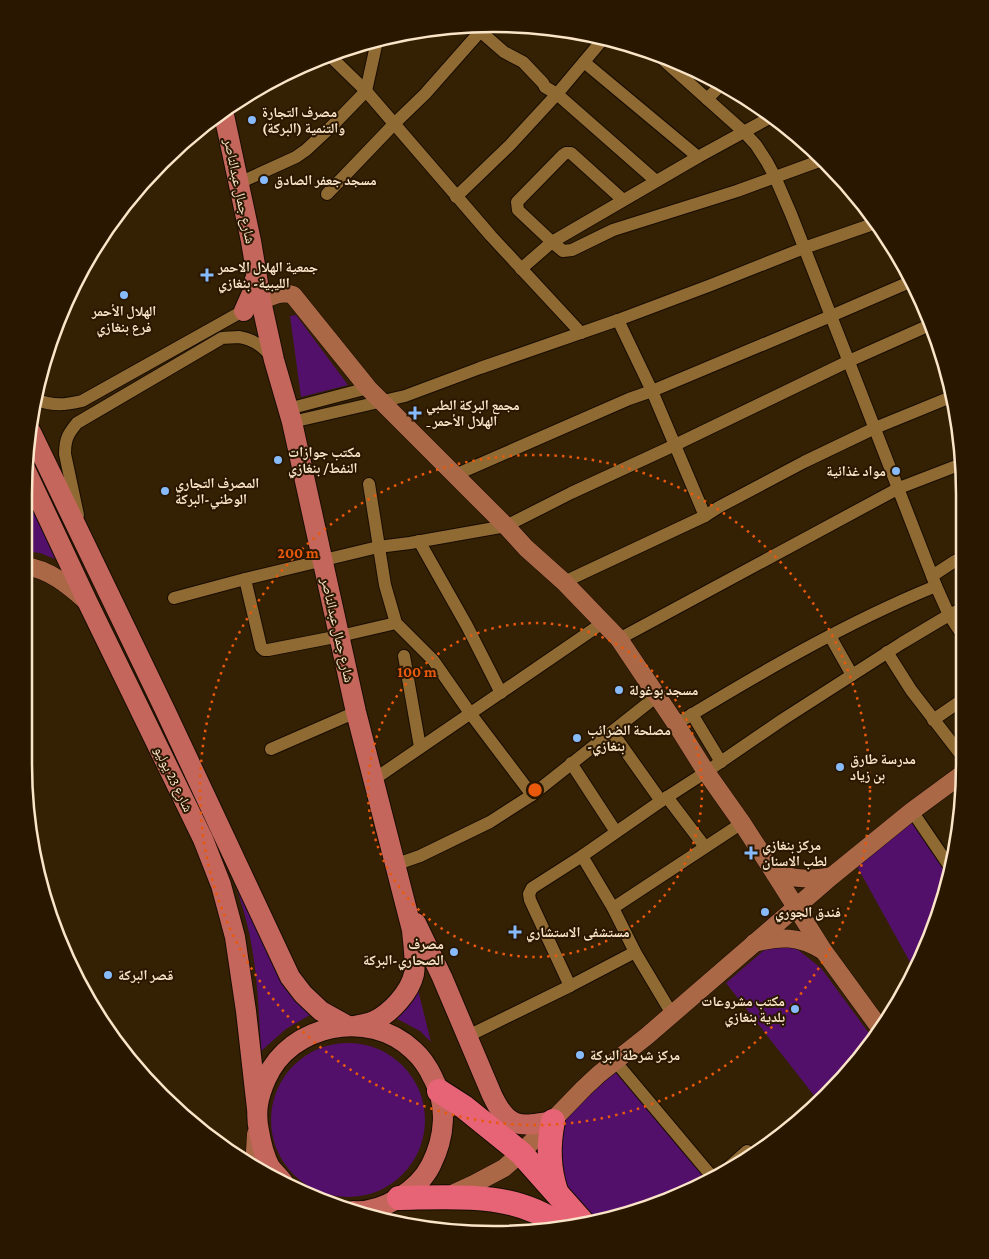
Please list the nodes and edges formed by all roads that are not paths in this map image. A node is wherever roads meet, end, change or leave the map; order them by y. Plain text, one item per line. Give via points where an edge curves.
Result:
1 (480, 32) edge
2 (486, 32) edge
3 (599, 44) edge
4 (375, 48) edge
5 (335, 61) edge
6 (584, 62) junction
7 (672, 69) edge
8 (717, 89) edge
9 (366, 91) junction
10 (556, 94) junction
11 (707, 99) junction
12 (225, 120) edge
13 (765, 120) edge
14 (395, 123) junction
15 (744, 132) junction
16 (698, 157) junction
17 (815, 162) edge
18 (775, 177) junction
19 (656, 181) junction
20 (239, 183) junction
21 (327, 194) dead end
22 (456, 197) junction
23 (623, 200) junction
24 (870, 225) edge
25 (552, 242) junction
26 (804, 248) junction
27 (521, 270) junction
28 (906, 284) edge
29 (253, 306) junction
30 (831, 316) junction
31 (618, 320) junction
32 (925, 327) edge
33 (581, 333) junction
34 (274, 360) junction
35 (849, 361) junction
36 (368, 388) junction
37 (652, 391) junction
38 (947, 400) edge
39 (381, 401) junction
40 (42, 402) edge
41 (290, 415) junction
42 (875, 428) junction
43 (35, 441) edge
44 (675, 445) junction
45 (956, 466) edge
46 (455, 475) junction
47 (369, 484) dead end
48 (32, 485) edge
49 (899, 488) junction
50 (704, 516) junction
51 (506, 526) junction
52 (81, 535) junction
53 (419, 541) junction
54 (378, 547) junction
55 (322, 560) junction
56 (956, 561) edge
57 (32, 568) edge
58 (245, 579) junction
59 (934, 581) junction
60 (564, 582) junction
61 (174, 598) dead end
62 (87, 601) junction
63 (956, 612) edge
64 (949, 615) junction
65 (604, 622) junction
66 (396, 623) junction
67 (956, 626) edge
68 (340, 636) junction
69 (830, 636) junction
70 (619, 639) junction
71 (887, 652) junction
72 (404, 656) dead end
73 (852, 675) junction
74 (501, 693) junction
75 (657, 696) junction
76 (956, 704) edge
77 (356, 712) junction
78 (470, 713) junction
79 (692, 714) junction
80 (933, 720) junction
81 (676, 724) junction
82 (612, 732) junction
83 (420, 747) junction
84 (271, 749) dead end
85 (956, 749) edge
86 (721, 762) junction
87 (571, 763) junction
88 (706, 772) junction
89 (373, 780) junction
90 (956, 783) edge
91 (532, 796) junction
92 (664, 799) junction
93 (912, 812) junction
94 (742, 823) junction
95 (616, 832) junction
96 (705, 847) junction
97 (582, 856) junction
98 (946, 862) edge
99 (394, 865) junction
100 (776, 874) junction
101 (832, 876) junction
102 (406, 906) junction
103 (613, 908) junction
104 (796, 908) junction
105 (752, 944) junction
106 (823, 950) junction
107 (635, 952) junction
108 (570, 986) junction
109 (672, 1014) junction
110 (877, 1024) edge
111 (352, 1026) junction
112 (468, 1036) junction
113 (615, 1062) junction
114 (439, 1091) junction
115 (257, 1113) junction
116 (553, 1120) junction
117 (747, 1151) dead end
118 (521, 1153) junction
119 (745, 1153) edge
120 (255, 1160) edge
121 (272, 1170) edge
122 (710, 1173) edge
123 (445, 1197) junction
124 (391, 1202) junction
125 (367, 1209) edge
126 (558, 1210) edge
127 (377, 1211) edge
128 (576, 1220) edge

1 - 14 street
2 - 10 street via 504,52 523,62 545,87
3 - 6 street
4 - 9 street
5 - 9 street
6 - 10 street
6 - 16 street
7 - 11 street
8 - 11 street
9 - 14 street
9 - 20 street via 306,150
10 - 19 street
10 - 22 street via 510,145
11 - 15 street
12 - 20 main road, شارع جمال عبدالناصر
13 - 15 street
14 - 21 street
14 - 22 street
15 - 16 street
15 - 18 street via 756,145
16 - 19 street
17 - 18 street
18 - 25 street via 613,230 572,250 562,251
18 - 26 street
19 - 23 street
20 - 29 main road, شارع جمال عبدالناصر via 256,272
22 - 27 street
23 - 25 street
23 - 25 street via 571,153 562,154 517,202 518,210
24 - 26 street
25 - 27 street
26 - 30 street
26 - 31 street
27 - 33 street
28 - 30 street
29 - 34 main road, شارع جمال عبدالناصر
29 - 36 street via 276,294 293,295
29 - 40 street via 82,401 65,405
30 - 35 street
30 - 37 street
31 - 33 street
31 - 37 street
32 - 35 street
33 - 39 street via 405,396
34 - 41 main road, شارع جمال عبدالناصر
34 - 52 street via 266,349 253,341 239,337 222,338 77,423 68,435 65,454
35 - 42 street
35 - 44 street
36 - 39 street
36 - 41 street
37 - 44 street
37 - 46 street
38 - 42 street
39 - 41 street
39 - 46 street
41 - 55 main road, شارع جمال عبدالناصر
42 - 49 street
42 - 50 street
43 - 52 main road, شارع 23 يوليو
44 - 50 street
44 - 51 street
45 - 49 street
46 - 51 street
47 - 54 street
48 - 62 main road, شارع 23 يوليو
49 - 59 street
49 - 70 street
50 - 60 street
51 - 53 street
51 - 60 street
52 - 111 main road, شارع 23 يوليو via 290,977 321,1011
53 - 54 street
53 - 74 street
54 - 55 street
54 - 66 street
55 - 58 street
55 - 68 main road, شارع جمال عبدالناصر
56 - 59 street
57 - 62 street via 64,582
58 - 61 street
58 - 68 street via 260,647 264,650
59 - 64 street
59 - 69 street
60 - 65 street
62 - 115 main road, شارع 23 يوليو via 204,839 221,885 235,937
63 - 64 street
64 - 67 street
64 - 71 street
65 - 70 street
65 - 74 street
66 - 68 street
66 - 78 street via 433,660
68 - 77 main road, شارع جمال عبدالناصر
69 - 73 street
69 - 79 street
70 - 75 street
71 - 73 street
71 - 80 street
72 - 83 street
73 - 86 street
74 - 78 street
75 - 81 street
75 - 82 street
76 - 80 street
77 - 84 street
77 - 89 main road, شارع جمال عبدالناصر
78 - 83 street
78 - 91 street
79 - 81 street
79 - 86 street
80 - 85 street
81 - 88 street
82 - 87 street
82 - 92 street
83 - 89 street
86 - 88 street
87 - 91 street
87 - 95 street
88 - 92 street
88 - 94 street
89 - 99 main road, شارع جمال عبدالناصر
90 - 93 street
91 - 99 street via 490,822
92 - 95 street
92 - 96 street
93 - 98 street
93 - 101 street
94 - 96 street
94 - 100 street
95 - 97 street
96 - 103 street
97 - 103 street
97 - 108 street via 532,888 529,894
99 - 102 main road, شارع جمال عبدالناصر
100 - 101 street via 810,879
100 - 104 street
101 - 104 street
102 - 111 main road, شارع جمال عبدالناصر via 414,952 414,974 408,989 386,1014 372,1022
102 - 112 main road
103 - 107 street
104 - 105 street
104 - 106 street
105 - 106 street via 790,938
105 - 109 street
106 - 110 street
107 - 108 street
107 - 109 street
108 - 112 street
109 - 113 street
111 - 114 main road via 376,1029 396,1037 427,1066
111 - 115 main road via 329,1028 294,1044 269,1072 261,1090
112 - 116 main road via 503,1115 524,1124
113 - 116 street
113 - 122 street
114 - 118 highway
114 - 124 main road via 443,1132 438,1152 415,1186
115 - 120 street
115 - 121 main road, شارع 23 يوليو via 262,1146
116 - 118 street
116 - 126 highway via 549,1164
117 - 119 street
118 - 123 street via 504,1168
118 - 126 highway
123 - 124 highway
123 - 126 highway via 495,1200 534,1210
124 - 125 main road
124 - 127 street
126 - 128 highway

